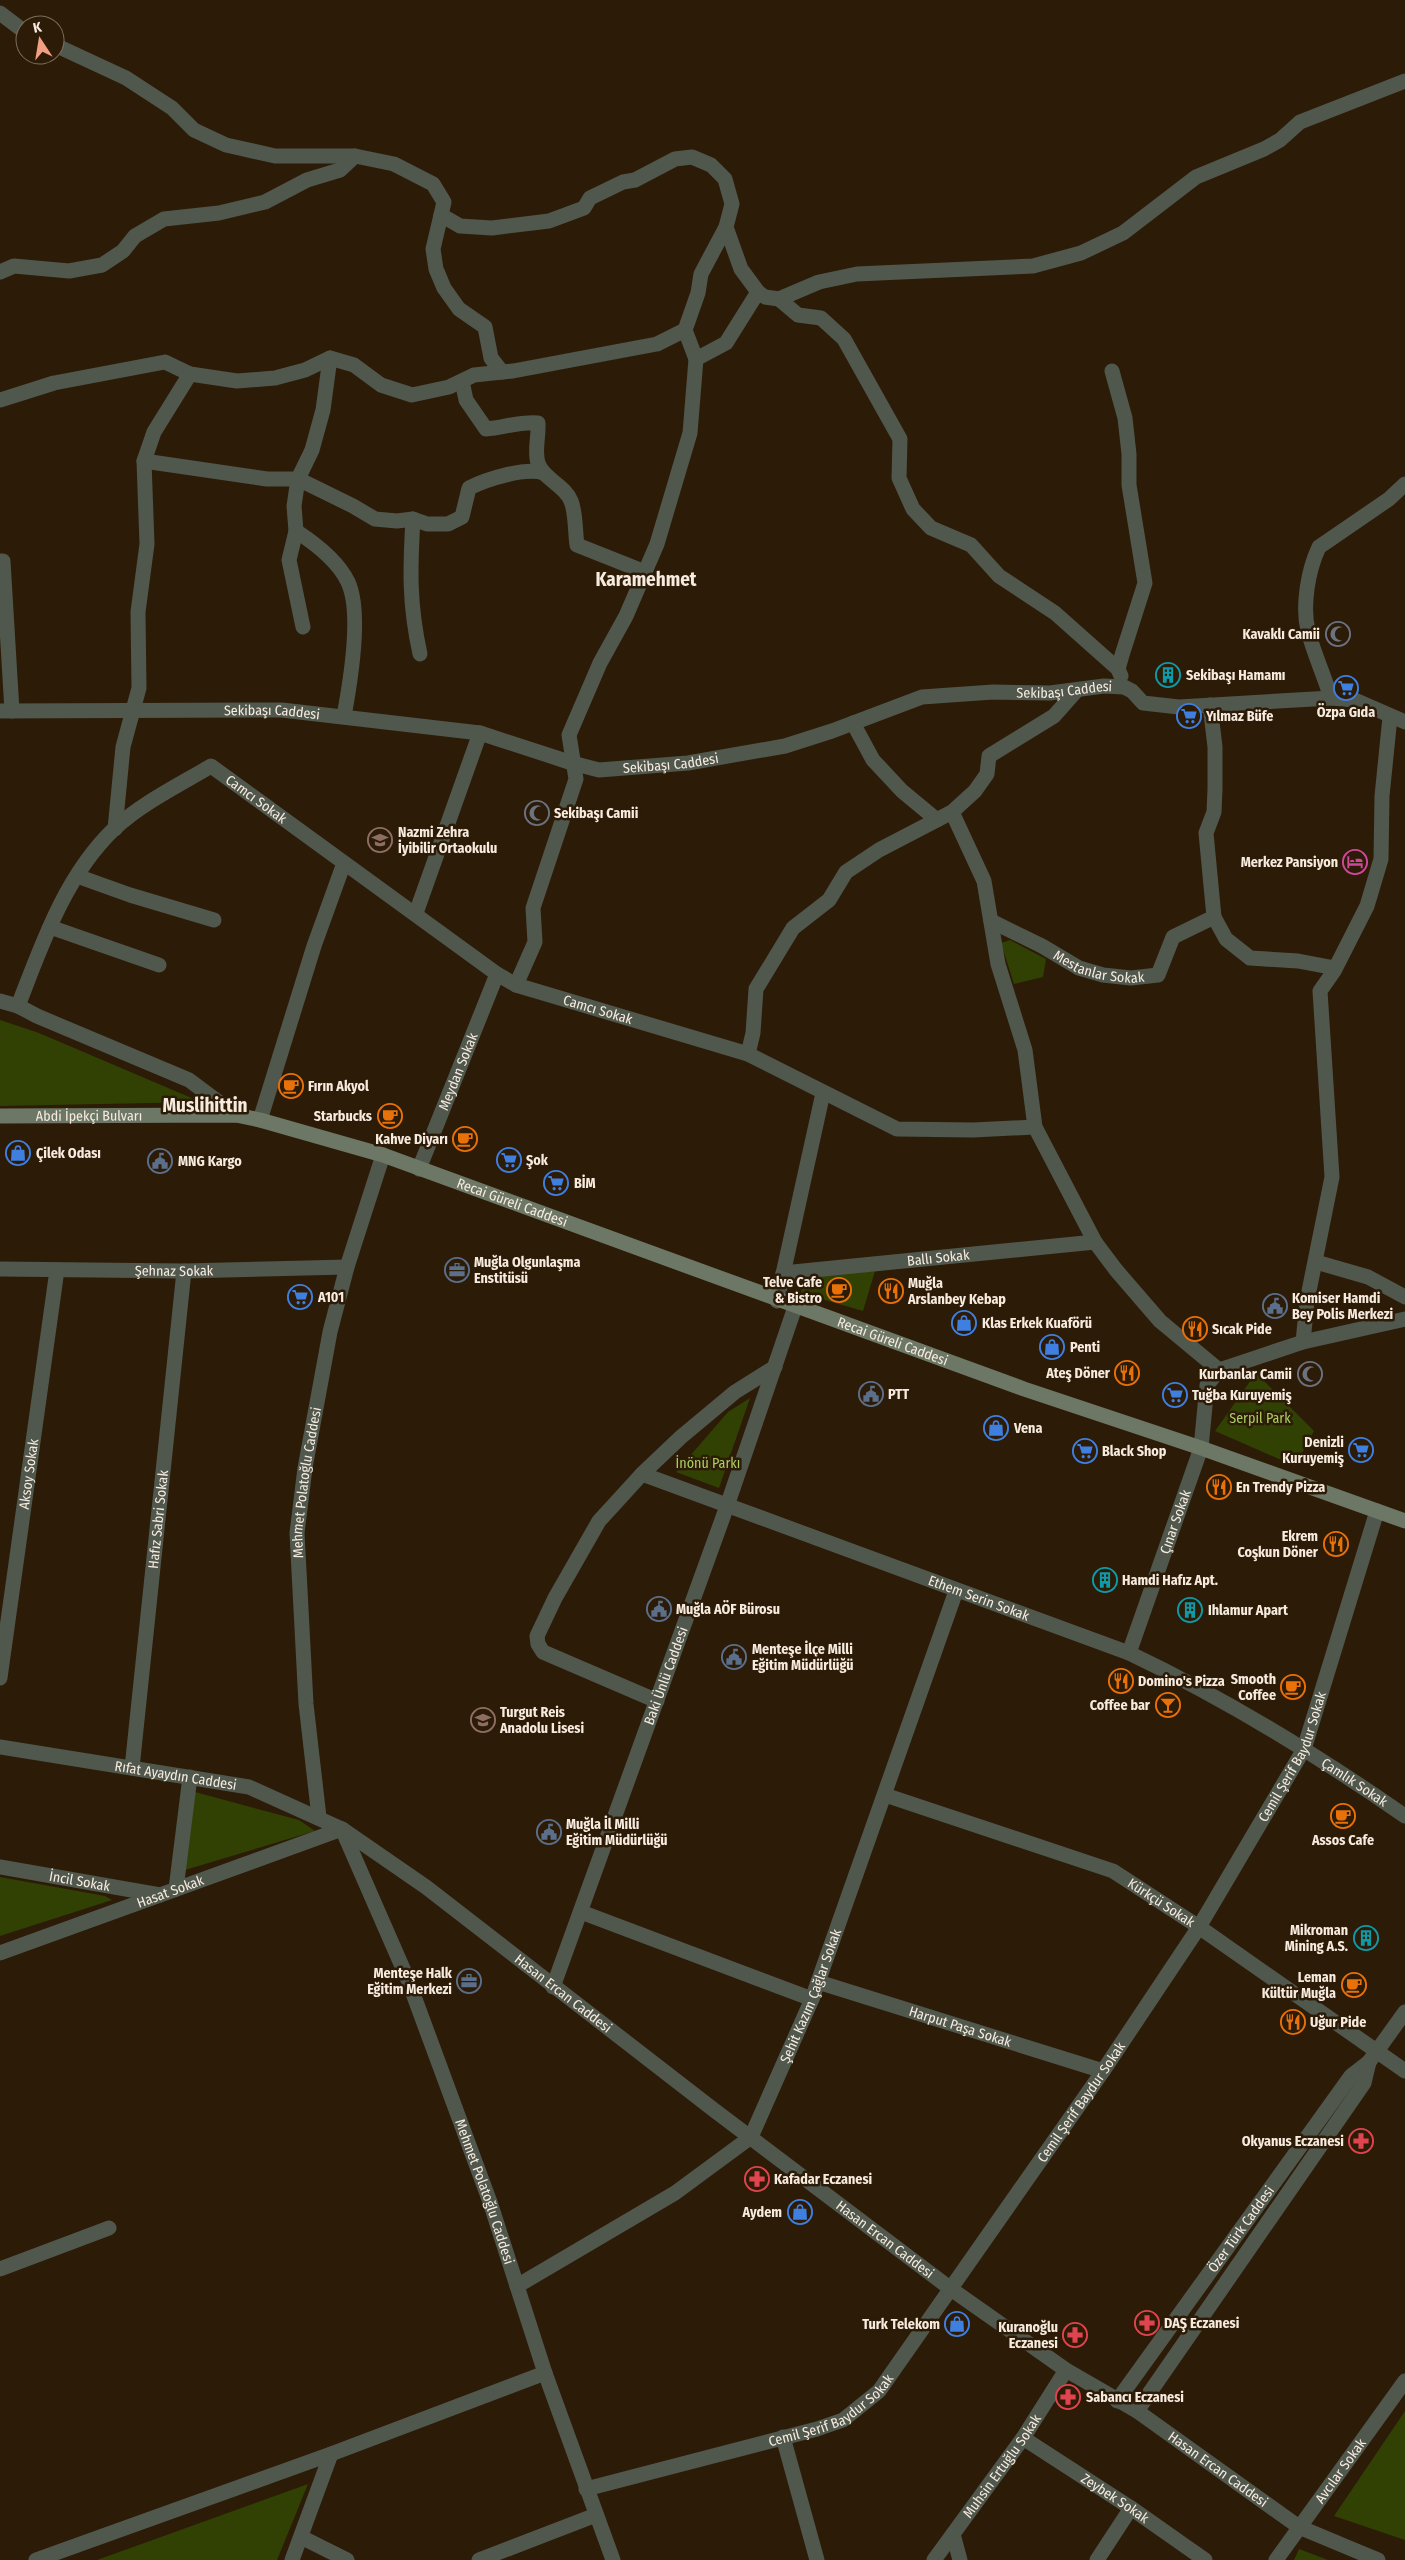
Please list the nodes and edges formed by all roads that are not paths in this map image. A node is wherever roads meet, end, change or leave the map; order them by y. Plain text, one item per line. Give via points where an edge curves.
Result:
1 (0, 13) edge
2 (15, 24) edge
3 (65, 50) edge
4 (1405, 81) edge
5 (355, 156) junction
6 (441, 215) junction
7 (726, 227) junction
8 (0, 272) edge
9 (758, 292) junction
10 (779, 299) junction
11 (685, 330) junction
12 (330, 358) junction
13 (696, 360) junction
14 (1112, 371) dead end
15 (502, 372) junction
16 (190, 374) junction
17 (462, 381) junction
18 (0, 400) edge
19 (144, 461) junction
20 (544, 473) junction
21 (298, 479) junction
22 (1405, 484) edge
23 (413, 519) junction
24 (296, 532) junction
25 (0, 560) edge
26 (645, 572) junction
27 (303, 627) dead end
28 (420, 654) dead end
29 (1118, 669) junction
30 (1124, 687) junction
31 (1077, 690) junction
32 (1331, 698) junction
33 (1210, 706) junction
34 (134, 710) junction
35 (6, 711) edge
36 (344, 716) junction
37 (1390, 717) junction
38 (1405, 722) edge
39 (853, 723) junction
40 (480, 733) junction
41 (572, 764) junction
42 (952, 812) junction
43 (937, 820) junction
44 (114, 829) junction
45 (344, 864) junction
46 (77, 876) junction
47 (416, 913) junction
48 (1214, 917) junction
49 (214, 920) dead end
50 (991, 921) junction
51 (50, 927) junction
52 (159, 965) dead end
53 (1335, 968) junction
54 (496, 974) junction
55 (516, 985) junction
56 (0, 1001) edge
57 (18, 1006) junction
58 (748, 1054) junction
59 (823, 1093) junction
60 (236, 1115) junction
61 (0, 1116) edge
62 (260, 1120) junction
63 (1035, 1126) junction
64 (383, 1156) junction
65 (419, 1169) junction
66 (1095, 1242) junction
67 (1316, 1262) junction
68 (347, 1268) junction
69 (0, 1269) edge
70 (57, 1270) junction
71 (184, 1271) junction
72 (783, 1273) junction
73 (1405, 1297) edge
74 (777, 1300) junction
75 (795, 1307) junction
76 (1405, 1319) edge
77 (1303, 1342) junction
78 (775, 1367) junction
79 (1219, 1370) junction
80 (1201, 1448) junction
81 (642, 1474) junction
82 (728, 1506) junction
83 (1377, 1511) junction
84 (1405, 1521) edge
85 (956, 1591) junction
86 (1129, 1654) junction
87 (0, 1678) edge
88 (657, 1701) junction
89 (0, 1747) edge
90 (1304, 1749) junction
91 (132, 1768) junction
92 (190, 1777) junction
93 (885, 1795) junction
94 (1405, 1816) edge
95 (319, 1817) junction
96 (342, 1829) junction
97 (0, 1866) edge
98 (176, 1890) junction
99 (161, 1895) junction
100 (581, 1912) junction
101 (1199, 1927) junction
102 (0, 1952) edge
103 (818, 1982) junction
104 (553, 1987) junction
105 (812, 1999) junction
106 (1405, 2012) edge
107 (1373, 2056) junction
108 (1102, 2070) junction
109 (1405, 2071) edge
110 (751, 2137) junction
111 (109, 2228) dead end
112 (0, 2269) edge
113 (517, 2286) junction
114 (951, 2289) junction
115 (1066, 2370) junction
116 (545, 2373) junction
117 (1405, 2381) edge
118 (1117, 2401) junction
119 (1137, 2411) junction
120 (783, 2437) junction
121 (1023, 2438) junction
122 (332, 2454) junction
123 (586, 2489) junction
124 (1131, 2508) junction
125 (596, 2515) junction
126 (1299, 2527) junction
127 (953, 2534) junction
128 (301, 2537) junction
129 (36, 2560) edge
130 (292, 2560) edge
131 (347, 2560) edge
132 (479, 2560) edge
133 (613, 2560) edge
134 (817, 2560) edge
135 (934, 2560) edge
136 (960, 2560) edge
137 (1097, 2560) edge
138 (1205, 2560) edge
139 (1276, 2560) edge
140 (1378, 2560) edge

1 - 2 street
3 - 5 street via 126,78 172,108 194,130 226,146 275,156
4 - 10 street via 1300,122 1264,149 1196,177 1123,233 1082,253 1032,266 840,276
5 - 6 street via 394,164 433,184 444,202
5 - 8 street via 340,170 307,180 266,202 219,213 164,219 135,236 123,251 102,265 69,271 14,266
6 - 7 street via 468,227 492,228 549,221 584,208 590,198 623,182 635,180 675,159 692,157 711,165 725,179 732,204
6 - 15 street via 433,249 436,270 459,309 485,327 491,358
7 - 9 street via 742,269
7 - 11 street via 701,274
9 - 10 street via 765,297
9 - 13 street via 726,343
10 - 29 street via 798,315 821,318 844,339 900,439 899,478 913,509 931,528 971,545 999,576 1055,613
11 - 13 street
11 - 15 street via 657,344
12 - 16 street via 305,370 275,378 237,381
12 - 17 street via 354,365 381,385 412,396
12 - 21 street via 323,410 312,450
13 - 26 street via 690,433 657,544
14 - 29 street via 1125,418 1129,485 1145,583
15 - 17 street via 474,375
16 - 18 street via 165,362 54,383
16 - 19 street via 154,432
17 - 20 street via 466,400 486,429 526,422 538,424 536,453
19 - 21 street via 267,478
19 - 34 street via 146,544 138,612 139,688
20 - 23 street via 534,470 486,480 470,488 462,517 448,524 427,524
20 - 26 street via 571,501 577,545
21 - 23 street via 375,520
21 - 24 street via 294,506
22 - 32 street via 1389,499 1319,547 1314,559 1306,600 1307,629
23 - 28 street via 412,616
24 - 27 street via 289,560
24 - 36 street via 320,547 347,580 353,596 353,665
25 - 35 street via 3,561
26 - 41 street via 569,735
29 - 30 street
30 - 31 street, Sekibaşı Caddesi
30 - 33 street, Sekibaşı Caddesi via 1132,690 1143,703
31 - 39 street, Sekibaşı Caddesi via 922,698
31 - 42 street via 1054,716 989,756 987,774 975,791
32 - 33 street, Sekibaşı Caddesi
32 - 37 street, Sekibaşı Caddesi via 1355,700
33 - 48 street via 1215,747 1215,789 1214,812 1206,833
34 - 35 street, Sekibaşı Caddesi
34 - 36 street, Sekibaşı Caddesi via 282,710
34 - 44 street via 123,747
36 - 40 street, Sekibaşı Caddesi
37 - 38 street, Sekibaşı Caddesi
37 - 53 street via 1382,796 1381,860 1367,906
39 - 41 street, Sekibaşı Caddesi via 785,746 688,763 598,770
39 - 43 street via 873,760 902,791
40 - 41 street, Sekibaşı Caddesi
40 - 47 street
41 - 55 street via 576,779 533,908 535,942
42 - 43 street
42 - 50 street via 984,881
43 - 58 street via 879,850 846,872 829,900 793,928 756,989
44 - 45 street, Camcı Sokak via 211,766
44 - 46 street
45 - 47 street, Camcı Sokak
45 - 62 street via 314,946
46 - 49 street
46 - 51 street
47 - 54 street, Camcı Sokak
48 - 50 street, Mestanlar Sokak via 1172,937 1158,975 1131,978 1079,968
48 - 53 street via 1226,939 1250,958 1298,961
50 - 63 street via 998,964 1025,1050
51 - 52 street
51 - 57 street
53 - 67 street via 1320,991 1332,1177
54 - 55 street, Camcı Sokak
54 - 65 street, Meydan Sokak
55 - 58 street, Camcı Sokak
56 - 57 street
57 - 60 street via 189,1080
58 - 59 street, Camcı Sokak
59 - 63 street, Camcı Sokak via 898,1129 973,1130
59 - 72 street
60 - 61 main road, Abdi İpekçi Bulvarı
60 - 62 main road, Abdi İpekçi Bulvarı
62 - 64 main road, Abdi İpekçi Bulvarı
63 - 66 street
64 - 65 main road, Recai Güreli Caddesi
64 - 68 street, Mehmet Polatoğlu Caddesi
65 - 74 main road, Recai Güreli Caddesi
66 - 72 street, Ballı Sokak
66 - 79 street via 1160,1321
67 - 73 street via 1368,1277
67 - 77 street via 1307,1301
68 - 71 street, Şehnaz Sokak
68 - 95 street, Mehmet Polatoğlu Caddesi via 330,1332 305,1468 297,1533 306,1704
69 - 70 street, Şehnaz Sokak
70 - 71 street, Şehnaz Sokak
70 - 87 street, Aksoy Sokak
71 - 91 street, Hafız Sabri Sokak
72 - 74 street
74 - 75 main road, Recai Güreli Caddesi
75 - 78 street, Baki Ünlü Caddesi
75 - 80 main road, Recai Güreli Caddesi
76 - 77 street
77 - 79 street
78 - 81 street via 727,1399
78 - 82 street, Baki Ünlü Caddesi
79 - 80 street, Çınar Sokak via 1207,1385
80 - 83 main road, Recai Güreli Caddesi
80 - 86 street, Çınar Sokak
81 - 82 street, Ethem Serin Sokak
81 - 88 street via 599,1522 537,1636 543,1652
82 - 85 street, Ethem Serin Sokak
82 - 88 street, Baki Ünlü Caddesi
83 - 84 main road, Recai Güreli Caddesi
83 - 90 street, Cemil Şerif Baydur Sokak
85 - 86 street, Ethem Serin Sokak
85 - 93 street, Şehit Kazım Çağlar Sokak
86 - 90 street, Ethem Serin Sokak via 1194,1684
88 - 100 street, Baki Ünlü Caddesi
89 - 91 street, Rıfat Ayaydın Caddesi
90 - 94 street, Çamlık Sokak
90 - 101 street, Cemil Şerif Baydur Sokak
91 - 92 street, Rıfat Ayaydın Caddesi
92 - 95 street, Rıfat Ayaydın Caddesi via 249,1787
92 - 98 street
93 - 101 street, Kürkçü Sokak via 1113,1872
93 - 103 street, Şehit Kazım Çağlar Sokak
95 - 96 street, Rıfat Ayaydın Caddesi
96 - 98 street, Hasat Sokak
96 - 104 street, Hasan Ercan Caddesi via 426,1886
96 - 113 street, Mehmet Polatoğlu Caddesi via 408,1980 490,2202
97 - 99 street, İncil Sokak
98 - 99 street, Hasat Sokak
99 - 102 street, Hasat Sokak
100 - 104 street, Baki Ünlü Caddesi
100 - 105 street
101 - 107 street, Kürkçü Sokak
101 - 108 street, Cemil Şerif Baydur Sokak
103 - 105 street, Şehit Kazım Çağlar Sokak
103 - 108 street, Harput Paşa Sokak
104 - 110 street, Hasan Ercan Caddesi
105 - 110 street, Şehit Kazım Çağlar Sokak
106 - 107 street, Özer Türk Caddesi
107 - 109 street, Kürkçü Sokak
107 - 118 street, Özer Türk Caddesi via 1351,2076
107 - 119 street, Özer Türk Caddesi via 1364,2083
108 - 114 street, Cemil Şerif Baydur Sokak
110 - 113 street, Şehit Kazım Çağlar Sokak via 675,2193
110 - 114 street, Hasan Ercan Caddesi
111 - 112 street
113 - 116 street, Mehmet Polatoğlu Caddesi
114 - 115 street, Hasan Ercan Caddesi
114 - 120 street, Cemil Şerif Baydur Sokak via 879,2391 843,2420
115 - 118 street, Hasan Ercan Caddesi
115 - 121 street, Muhsin Ertuğlu Sokak
116 - 122 street
116 - 123 street, Mehmet Polatoğlu Caddesi
117 - 126 street, Avcılar Sokak
118 - 119 street, Hasan Ercan Caddesi
119 - 126 street, Hasan Ercan Caddesi
120 - 123 street, Cemil Şerif Baydur Sokak
120 - 134 street
121 - 124 street, Zeybek Sokak
121 - 127 street, Muhsin Ertuğlu Sokak
122 - 128 street
122 - 129 street
123 - 125 street, Mehmet Polatoğlu Caddesi
124 - 137 street
124 - 138 street, Zeybek Sokak
125 - 132 street
125 - 133 street, Mehmet Polatoğlu Caddesi
126 - 139 street, Avcılar Sokak
126 - 140 street, Hasan Ercan Caddesi
127 - 135 street, Muhsin Ertuğlu Sokak
127 - 136 street
128 - 130 street
128 - 131 street

